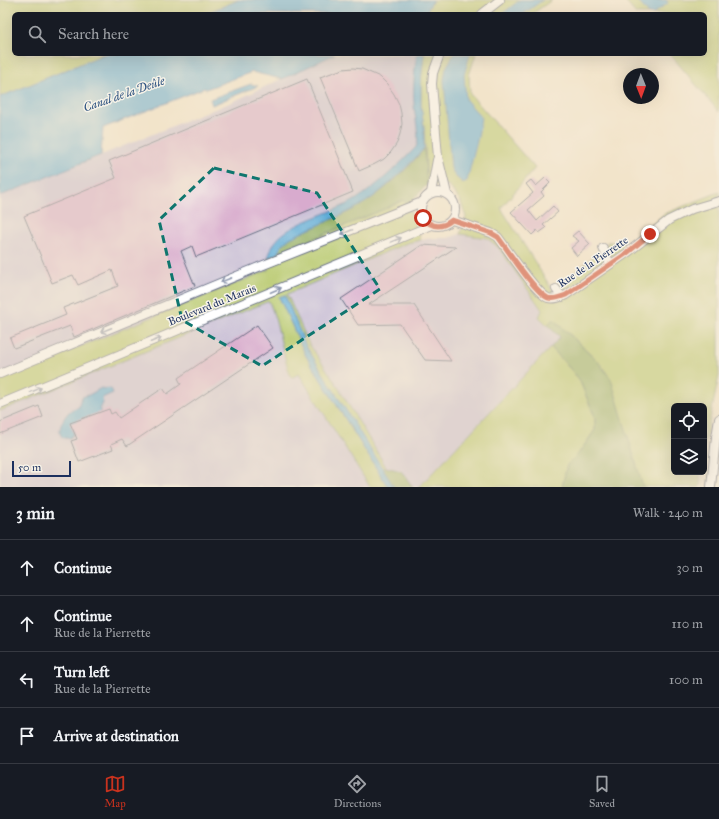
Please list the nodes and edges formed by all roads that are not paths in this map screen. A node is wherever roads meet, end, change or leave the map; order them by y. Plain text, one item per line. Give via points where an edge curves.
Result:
1 (500, 0) edge
2 (485, 12) edge
3 (439, 56) edge
4 (438, 157) junction
5 (432, 193) junction
6 (447, 194) junction
7 (719, 201) edge
8 (422, 202) junction
9 (452, 220) junction
10 (432, 225) junction
11 (603, 248) dead end
12 (610, 264) junction
13 (556, 289) dead end
14 (562, 297) junction
15 (0, 374) edge
16 (0, 404) edge
17 (719, 420) edge
18 (713, 471) junction
19 (711, 487) edge
20 (716, 487) edge

1 - 2 street
3 - 4 street via 432,84
4 - 5 street
4 - 6 street
5 - 6 street
5 - 8 street
6 - 9 street via 454,203
7 - 12 street, Rue de la Pierrette via 692,209 669,220
8 - 10 street via 423,218
8 -> 15 street, Boulevard du Marais
9 - 10 street via 442,226
9 - 14 street, Rue de la Pierrette via 498,237 538,290 547,298
16 -> 10 street, Boulevard du Marais
11 - 12 street
12 - 14 street, Rue de la Pierrette
13 - 14 street
17 - 18 street
18 - 19 street
18 - 20 street

